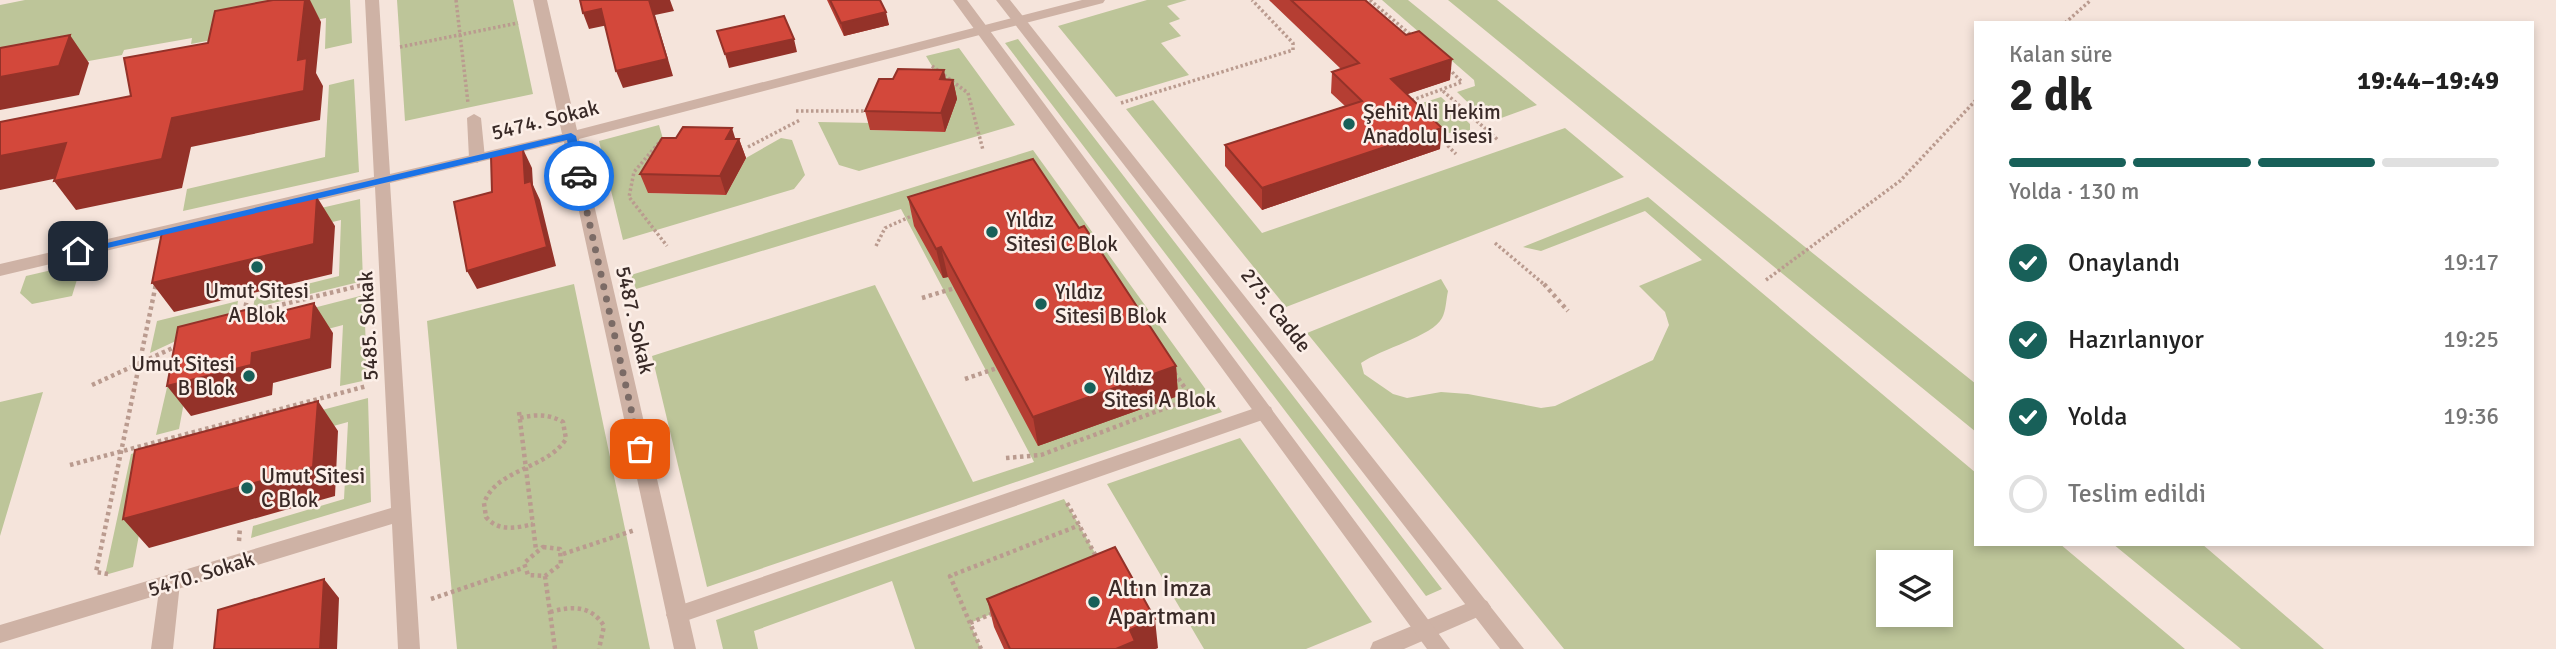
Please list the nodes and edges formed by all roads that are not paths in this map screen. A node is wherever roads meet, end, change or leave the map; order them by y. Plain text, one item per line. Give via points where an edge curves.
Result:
1 (372, 0) edge
2 (540, 0) edge
3 (960, 0) edge
4 (1003, 0) edge
5 (1098, 0) edge
6 (1020, 22) junction
7 (983, 32) junction
8 (471, 113) road end
9 (571, 136) junction
10 (477, 158) junction
11 (382, 181) junction
12 (0, 270) edge
13 (1264, 412) junction
14 (401, 513) junction
15 (170, 583) junction
16 (1480, 607) junction
17 (677, 615) junction
18 (1426, 631) junction
19 (0, 634) edge
20 (162, 649) edge
21 (409, 649) edge
22 (685, 649) edge
23 (1381, 649) edge
24 (1439, 649) edge
25 (1513, 649) edge

1 - 11 street, 5485. Sokak
2 - 9 street, 5487. Sokak
3 - 7 street
4 - 6 street, 275. Cadde
5 - 6 street, 5474. Sokak
6 - 7 street, 5474. Sokak
6 - 16 street, 275. Cadde
7 - 9 street, 5474. Sokak
7 - 13 street
8 - 10 street
9 - 10 street, 5474. Sokak
9 - 17 street, 5487. Sokak
10 - 11 street, 5474. Sokak
11 - 12 street, 5474. Sokak
11 - 14 street, 5485. Sokak
13 - 17 street
13 - 18 street
14 - 15 street, 5470. Sokak
14 - 21 street, 5485. Sokak
15 - 19 street, 5470. Sokak
15 - 20 street
16 - 18 street
16 - 25 street, 275. Cadde
17 - 22 street, 5487. Sokak
18 - 23 street
18 - 24 street

